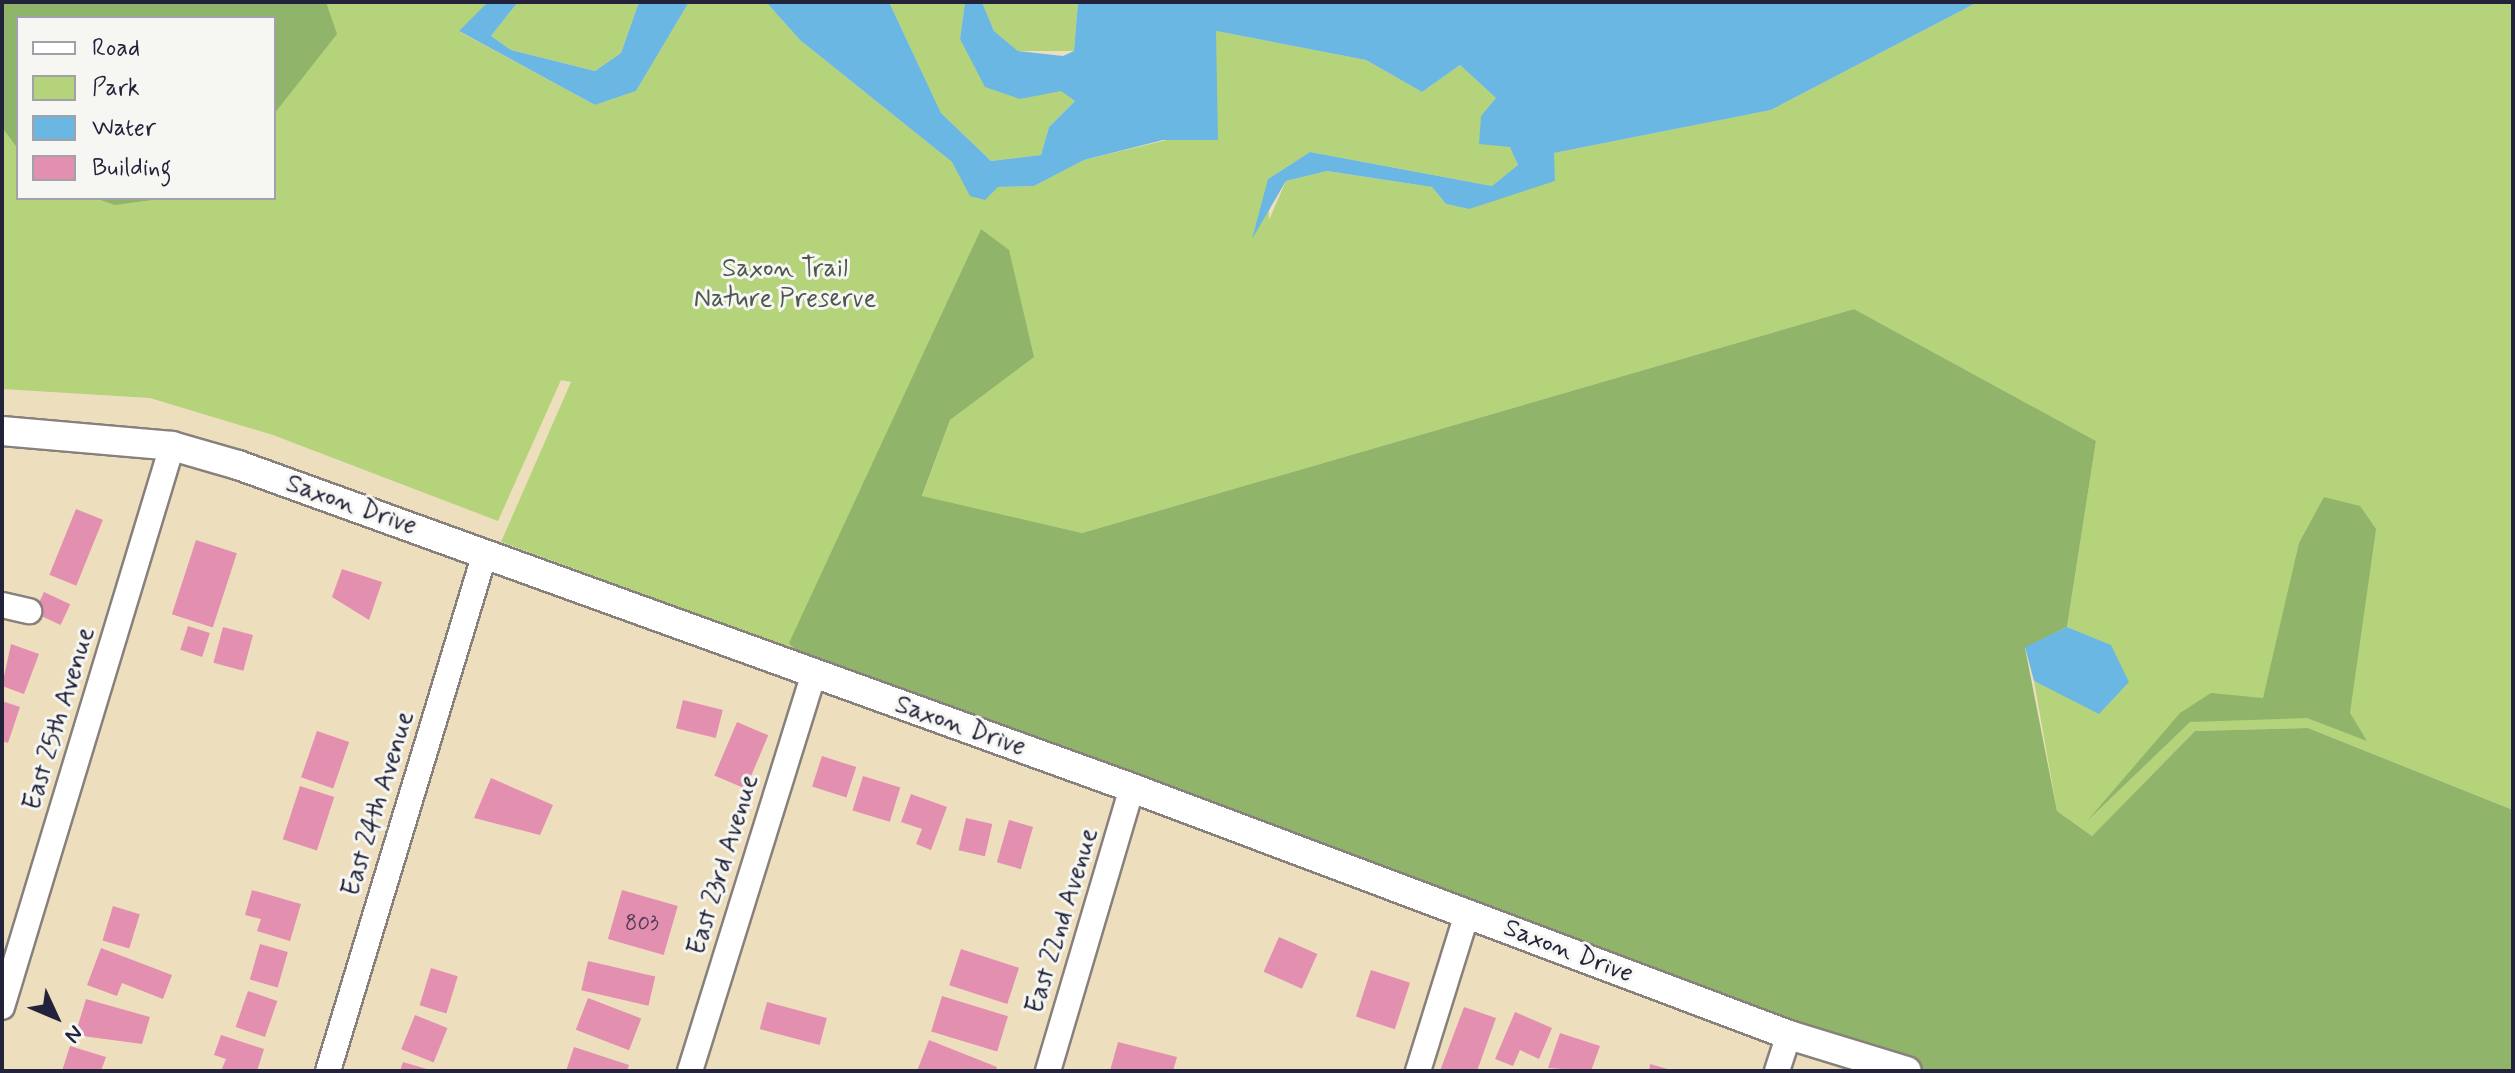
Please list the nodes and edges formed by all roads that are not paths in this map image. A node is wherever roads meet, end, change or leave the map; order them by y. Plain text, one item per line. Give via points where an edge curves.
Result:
1 (2, 431) edge
2 (172, 446) junction
3 (485, 553) junction
4 (2, 605) edge
5 (29, 611) dead end
6 (813, 675) junction
7 (1132, 788) junction
8 (1467, 914) junction
9 (2, 1007) edge
10 (1789, 1035) junction
11 (328, 1071) edge
12 (690, 1071) edge
13 (1048, 1071) edge
14 (1418, 1071) edge
15 (1777, 1071) edge
16 (1907, 1071) edge

1 - 2 street, Saxon Drive
2 - 3 street, Saxon Drive
2 - 9 street, East 25th Avenue
3 - 6 street, Saxon Drive
3 - 11 street, East 24th Avenue
4 - 5 street
6 - 7 street, Saxon Drive
6 - 12 street, East 23rd Avenue
7 - 8 street, Saxon Drive
7 - 13 street, East 22nd Avenue
8 - 10 street, Saxon Drive
8 - 14 street
10 - 15 street
10 - 16 street, Saxon Drive

